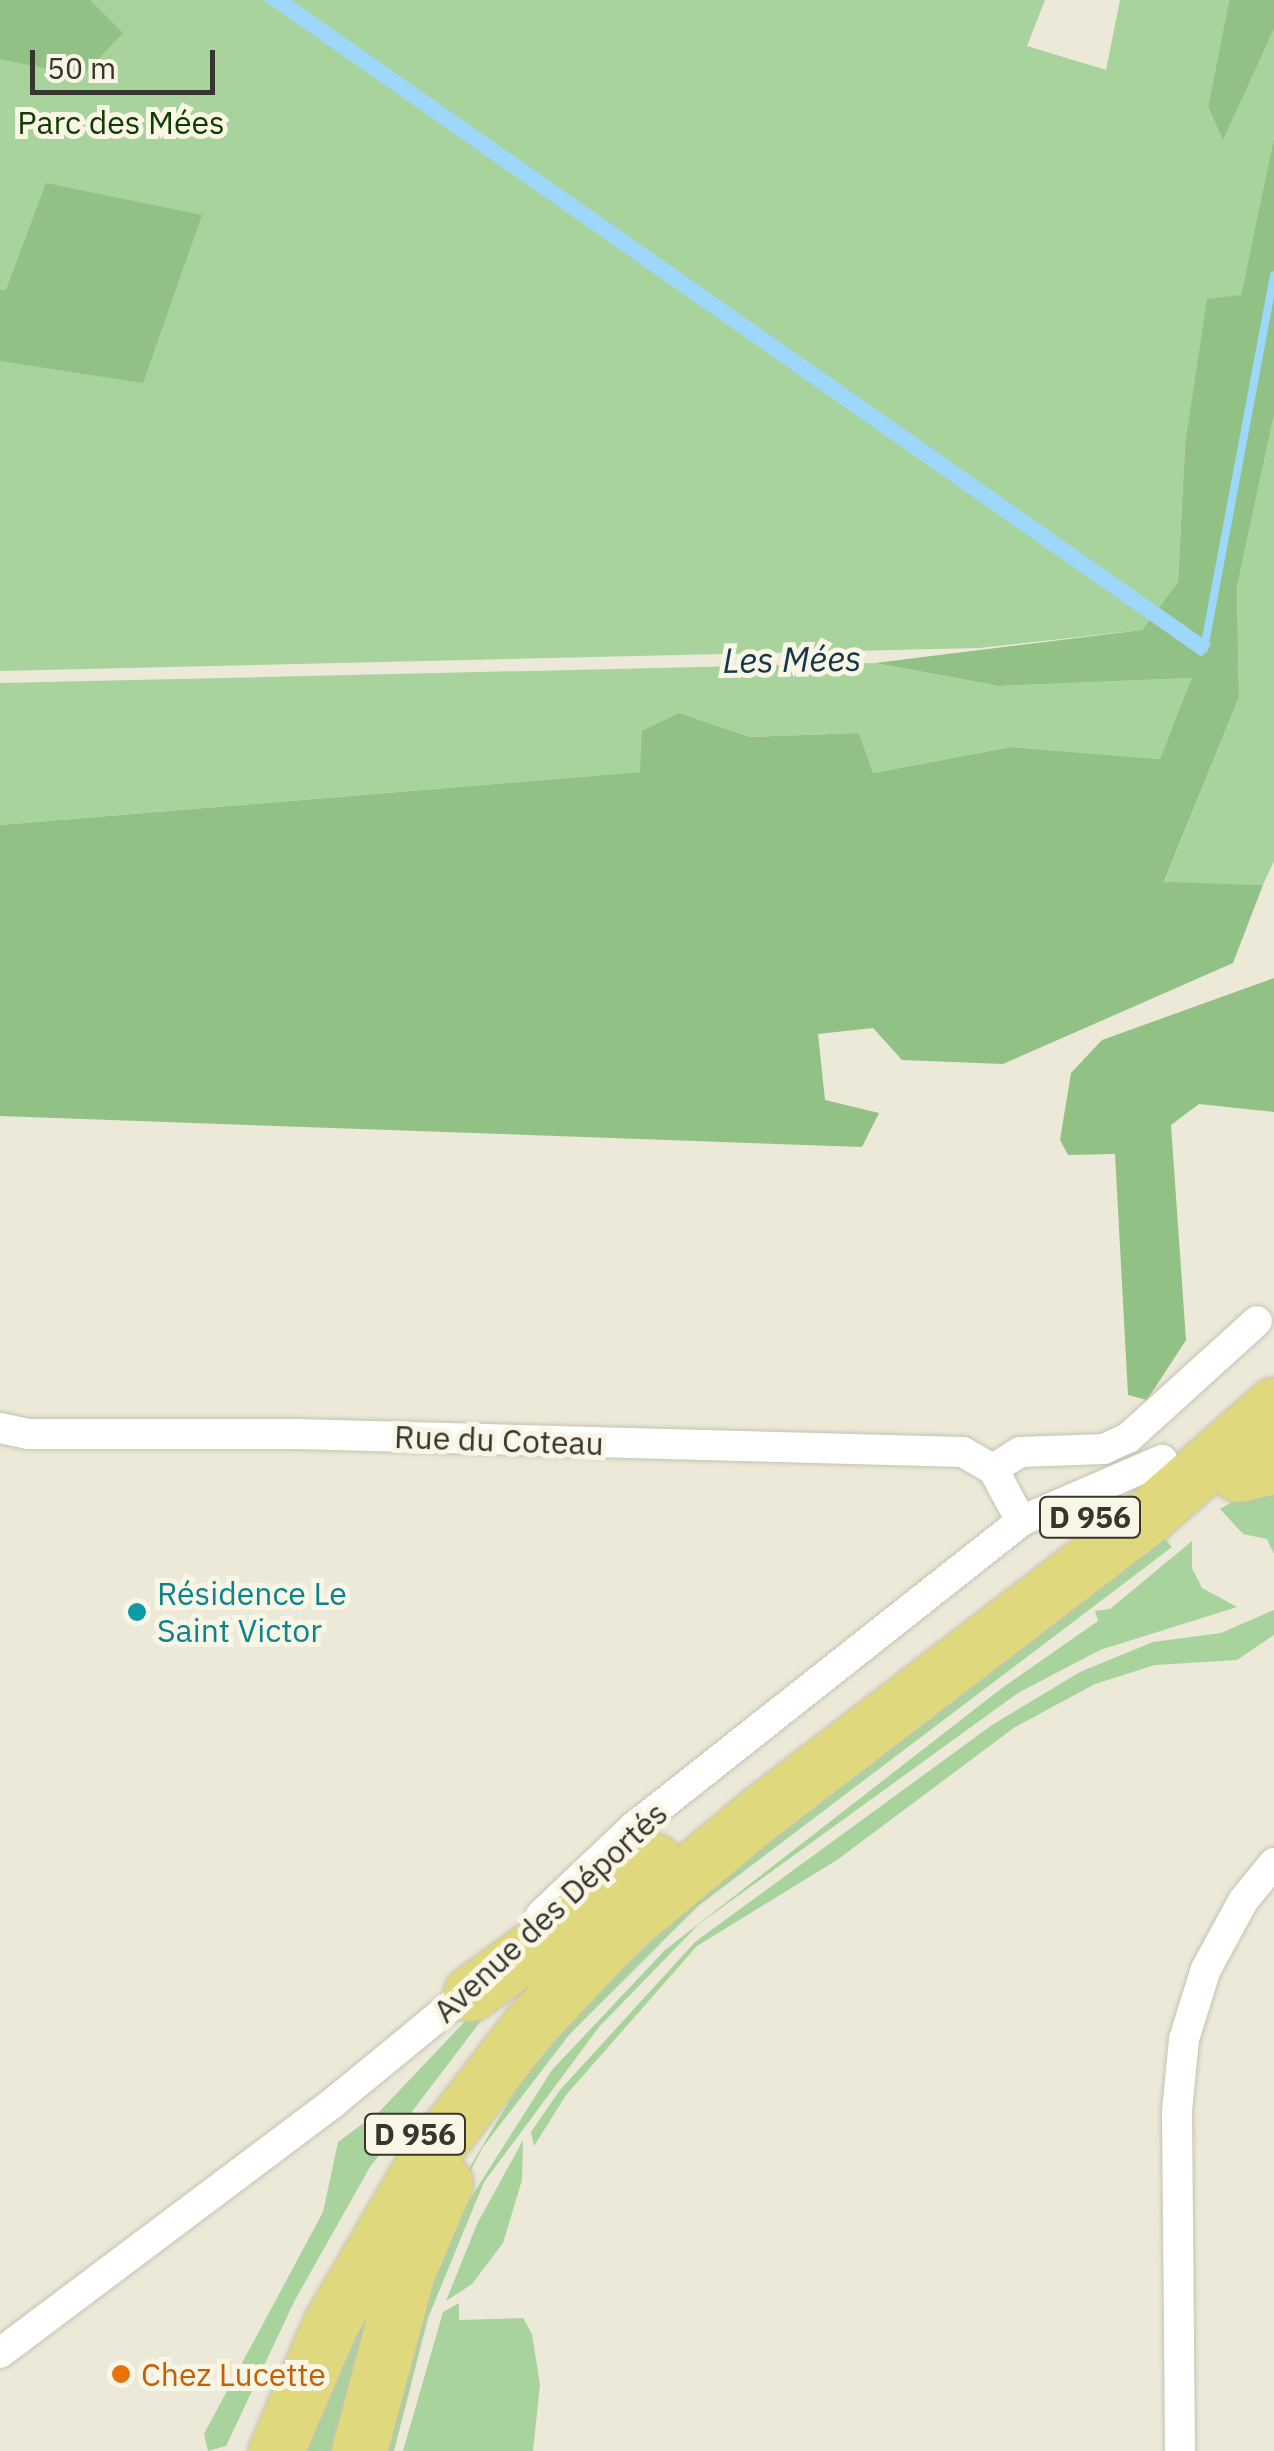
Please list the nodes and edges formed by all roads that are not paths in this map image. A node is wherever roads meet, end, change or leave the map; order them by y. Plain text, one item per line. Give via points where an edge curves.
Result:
1 (1266, 1344) edge
2 (1274, 1405) edge
3 (0, 1428) edge
4 (1199, 1461) edge
5 (993, 1469) junction
6 (1021, 1521) junction
7 (1274, 1862) edge
8 (651, 1863) junction
9 (471, 1993) junction
10 (462, 2108) junction
11 (0, 2353) edge
12 (362, 2449) edge
13 (247, 2451) edge
14 (276, 2451) edge
15 (1180, 2451) edge

1 - 4 highway, Avenue des Déportés / D 956
2 - 4 highway, Avenue des Déportés / D 956
3 - 5 street, Rue du Coteau via 28,1434 296,1434 963,1452
4 - 5 street via 1104,1449 1020,1452
4 - 6 street, Avenue des Déportés
4 - 8 highway, Avenue des Déportés / D 956
4 - 10 highway, Avenue des Déportés / D 956 via 622,1929
5 - 6 street
6 - 9 street, Avenue des Déportés via 634,1827
7 - 15 street via 1213,1955 1184,2039 1178,2111
8 - 9 highway
8 - 13 highway, D 956 via 497,2022 382,2181 287,2356
9 - 11 street, Avenue des Déportés
10 - 12 highway, D 956 via 465,2148 406,2275
10 - 14 highway, D 956 via 346,2294

